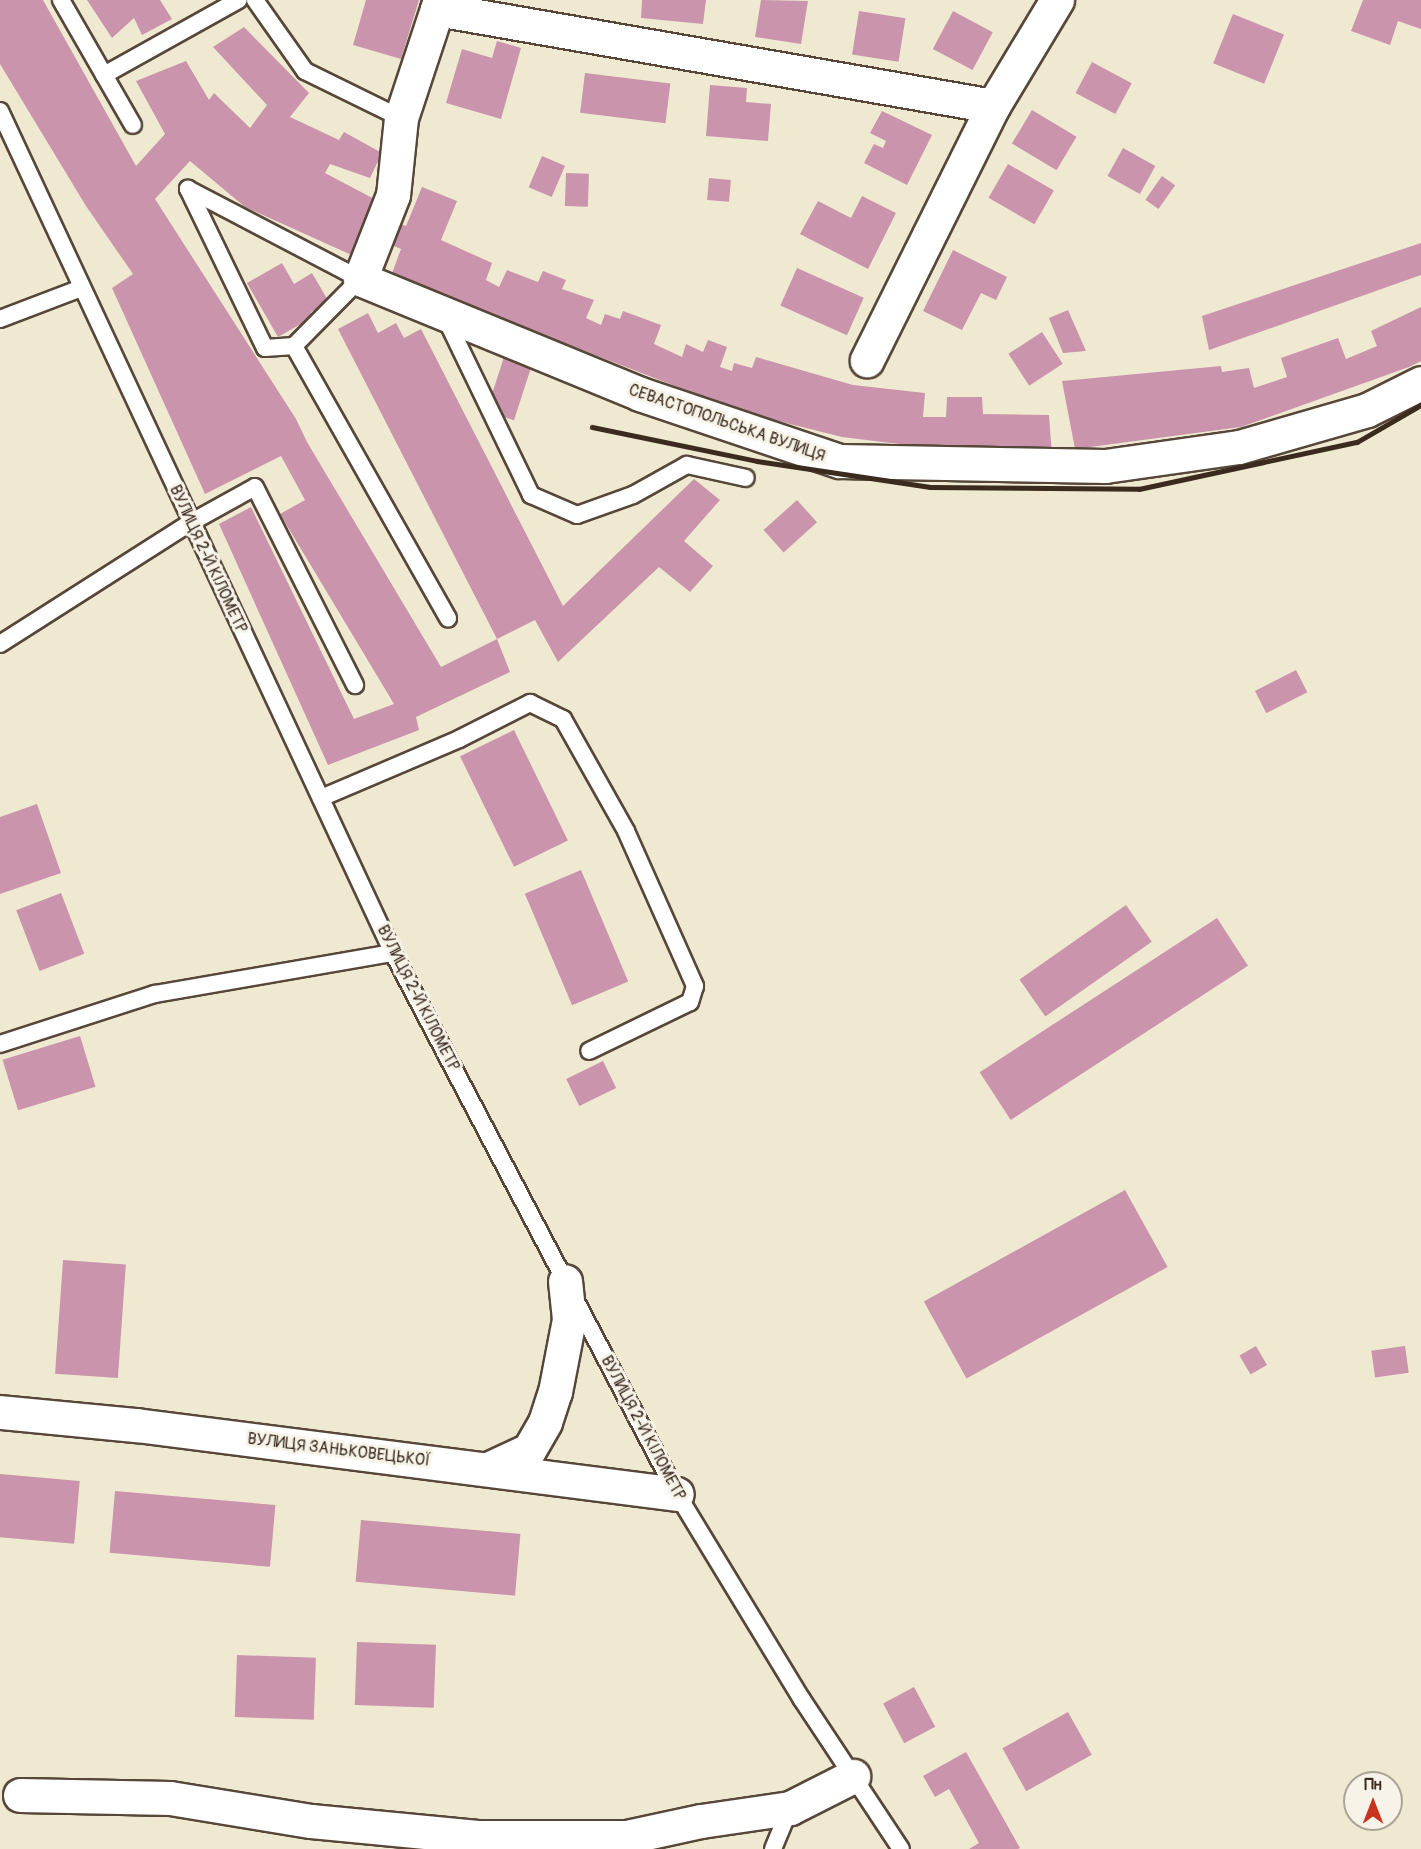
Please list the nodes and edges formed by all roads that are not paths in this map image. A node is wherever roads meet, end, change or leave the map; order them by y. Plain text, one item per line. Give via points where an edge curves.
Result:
1 (61, 0) edge
2 (239, 0) edge
3 (255, 0) edge
4 (1057, 0) edge
5 (439, 5) edge
6 (104, 75) junction
7 (993, 106) junction
8 (0, 111) edge
9 (401, 118) junction
10 (133, 125) dead end
11 (360, 279) junction
12 (81, 288) junction
13 (443, 313) junction
14 (0, 319) edge
15 (294, 346) junction
16 (867, 360) dead end
17 (1421, 383) edge
18 (746, 478) dead end
19 (190, 523) junction
20 (448, 618) dead end
21 (0, 644) edge
22 (355, 685) dead end
23 (321, 798) junction
24 (393, 953) junction
25 (0, 1044) edge
26 (589, 1051) dead end
27 (565, 1281) junction
28 (0, 1412) edge
29 (488, 1469) junction
30 (677, 1494) junction
31 (853, 1776) junction
32 (20, 1795) dead end
33 (790, 1808) junction
34 (773, 1849) edge
35 (901, 1849) edge

1 - 6 lane
2 - 6 lane
3 - 9 lane via 305,71
4 - 7 street
5 - 7 street
5 - 9 street
6 - 10 lane
7 - 16 street
8 - 12 lane, ВУЛИЦЯ 2-Й КІЛОМЕТР
9 - 11 street via 393,195
11 - 13 street, СЕВАСТОПОЛЬСЬКА ВУЛИЦЯ
11 - 15 lane
11 - 15 lane via 188,189 265,348
12 - 14 lane
12 - 19 lane, ВУЛИЦЯ 2-Й КІЛОМЕТР
13 - 17 street, СЕВАСТОПОЛЬСЬКА ВУЛИЦЯ via 640,394 839,461 1105,466 1239,447 1367,410
13 - 18 lane via 531,495 577,515 633,495 687,465
15 - 20 lane
19 - 21 lane
19 - 22 lane via 255,487
19 - 23 lane, ВУЛИЦЯ 2-Й КІЛОМЕТР
23 - 24 lane, ВУЛИЦЯ 2-Й КІЛОМЕТР
23 - 26 lane via 459,739 530,703 563,718 626,831 695,986 690,1002
24 - 25 lane via 155,994
24 - 27 lane, ВУЛИЦЯ 2-Й КІЛОМЕТР
27 - 29 street via 569,1319 545,1422 529,1450
27 - 30 lane, ВУЛИЦЯ 2-Й КІЛОМЕТР
28 - 29 street, ВУЛИЦЯ ЗАНЬКОВЕЦЬКОЇ
29 - 30 street, ВУЛИЦЯ ЗАНЬКОВЕЦЬКОЇ
30 - 31 lane, ВУЛИЦЯ 2-Й КІЛОМЕТР
31 - 33 street
31 - 35 lane, ВУЛИЦЯ 2-Й КІЛОМЕТР
32 - 33 street via 170,1798 311,1821 477,1837 627,1837
33 - 34 lane

